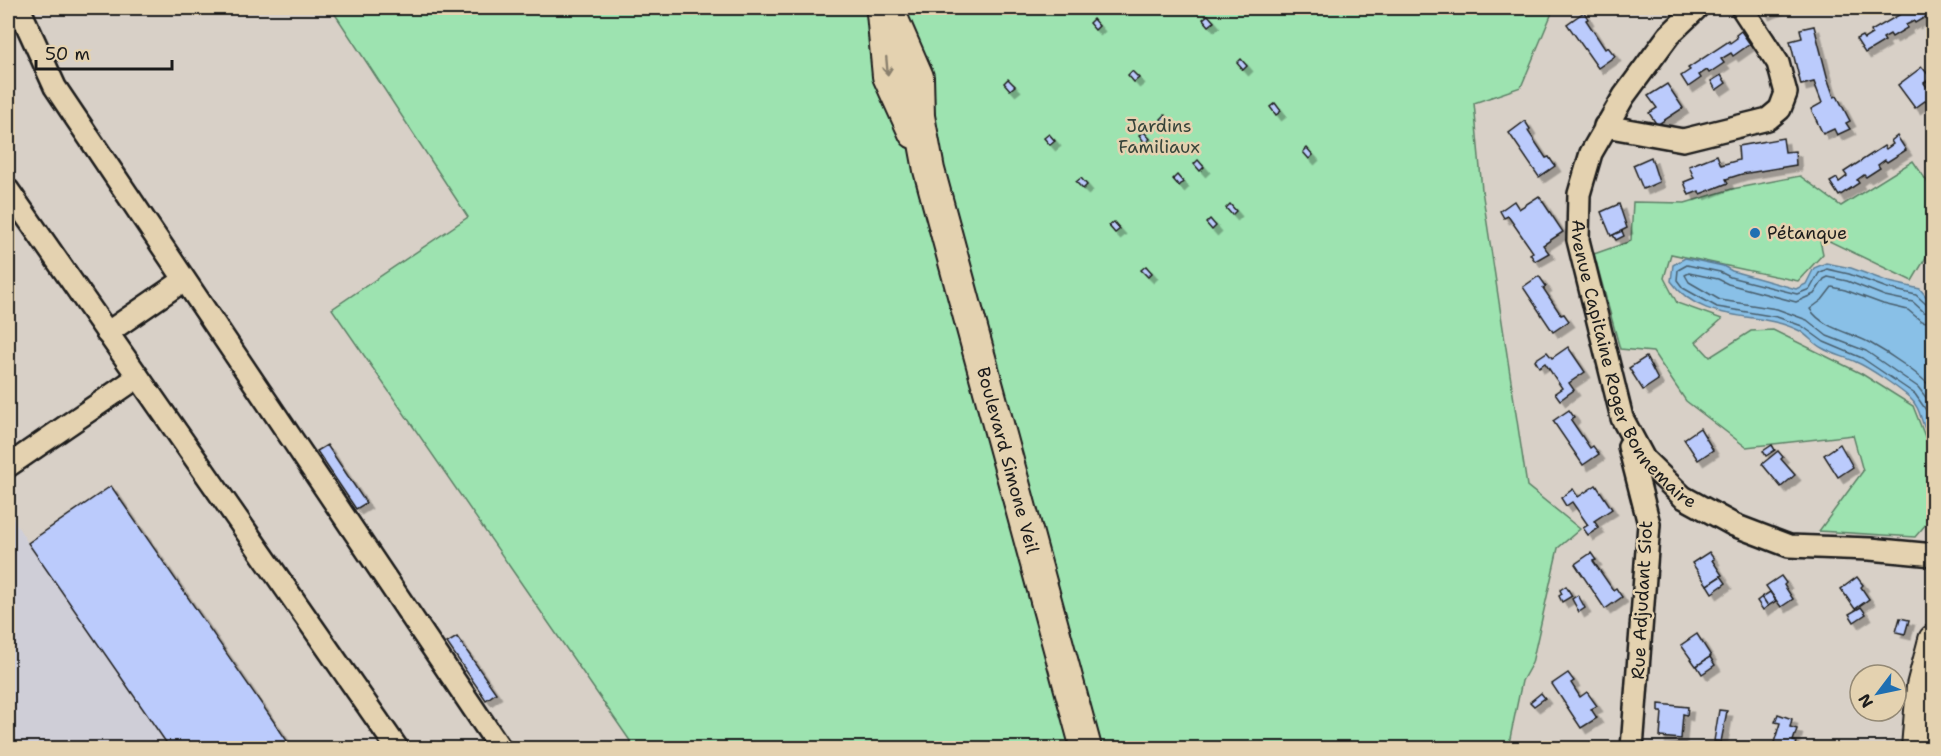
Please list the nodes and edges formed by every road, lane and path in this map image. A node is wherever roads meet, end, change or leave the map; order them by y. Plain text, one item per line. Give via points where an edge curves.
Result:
1 (19, 8) edge
2 (881, 8) edge
3 (888, 8) edge
4 (1697, 8) edge
5 (1742, 8) edge
6 (1605, 126) junction
7 (929, 170) junction
8 (8, 190) edge
9 (184, 280) junction
10 (107, 333) junction
11 (138, 377) junction
12 (1622, 418) junction
13 (8, 466) edge
14 (1934, 555) edge
15 (1934, 640) edge
16 (397, 748) edge
17 (500, 748) edge
18 (1086, 748) edge
19 (1632, 748) edge
20 (1917, 748) edge

1 - 9 street via 55,87
2 -> 7 main road, Boulevard Simone Veil via 888,76
3 - 7 main road, Boulevard Simone Veil via 918,77 919,116
4 - 6 street, Avenue Capitaine Roger Bonnemaire via 1669,35
5 - 6 street via 1778,63 1786,93 1780,109 1768,119 1683,140
6 - 12 street, Avenue Capitaine Roger Bonnemaire via 1591,153 1579,194 1578,240
7 - 18 main road, Boulevard Simone Veil
8 - 10 street
9 - 10 street
9 - 17 street
10 - 11 street
11 - 13 street
11 - 16 street
12 - 14 street, Avenue Capitaine Roger Bonnemaire via 1644,459 1683,497 1734,525 1789,546
12 - 19 street, Rue Adjudant Siot via 1650,524
15 - 20 main road via 1922,686

